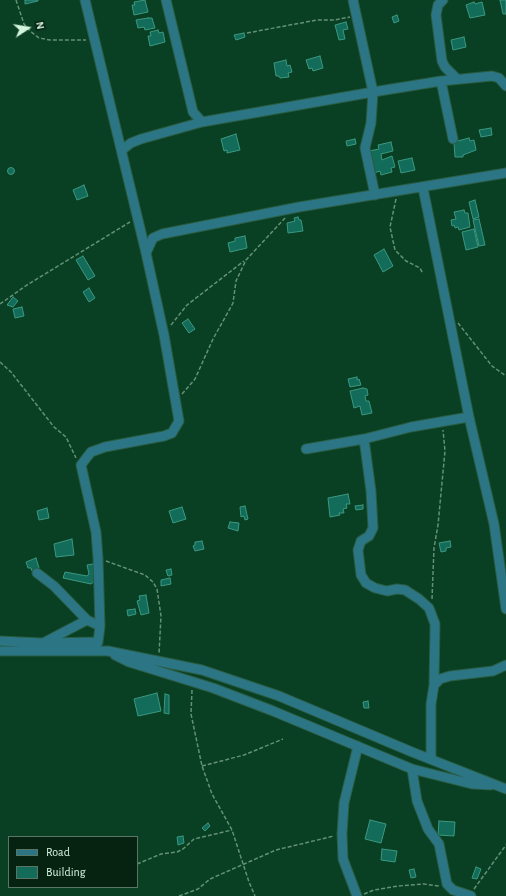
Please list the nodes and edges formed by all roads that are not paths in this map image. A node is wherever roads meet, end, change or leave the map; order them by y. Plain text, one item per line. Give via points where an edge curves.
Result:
1 (85, 0) edge
2 (166, 0) edge
3 (353, 0) edge
4 (443, 0) edge
5 (457, 79) junction
6 (441, 81) junction
7 (506, 86) edge
8 (373, 92) junction
9 (202, 122) junction
10 (453, 139) dead end
11 (122, 150) junction
12 (506, 173) edge
13 (423, 188) junction
14 (375, 194) junction
15 (146, 253) junction
16 (469, 417) junction
17 (364, 439) junction
18 (306, 449) dead end
19 (37, 573) dead end
20 (506, 609) edge
21 (86, 620) junction
22 (100, 626) junction
23 (0, 641) edge
24 (96, 646) junction
25 (39, 647) junction
26 (0, 651) edge
27 (108, 651) junction
28 (506, 665) edge
29 (434, 685) junction
30 (358, 746) junction
31 (431, 759) junction
32 (412, 769) junction
33 (496, 785) junction
34 (506, 788) edge
35 (357, 896) edge
36 (470, 896) edge

1 - 11 street
2 - 9 street via 193,112
3 - 8 street
4 - 5 street via 436,15 442,61
5 - 6 street
5 - 7 street via 492,76 499,78
6 - 8 street
6 - 10 street
8 - 9 street
8 - 14 street via 371,123 365,148
9 - 11 street via 141,139
11 - 15 street
12 - 13 street
13 - 14 street
13 - 16 street
14 - 15 street via 162,234 153,238
15 - 22 street via 179,421 172,433 91,452 81,465 96,532
16 - 17 street via 411,427
16 - 20 street via 494,524
17 - 18 street
17 - 29 street via 373,528 369,536 361,541 358,550 361,575 366,583 375,588 387,591 405,590 425,604 432,613 435,624
19 - 21 street via 54,586
21 - 22 street
21 - 25 street
22 - 24 street
23 - 25 street
24 - 25 street
24 - 27 street
25 - 26 street
27 - 30 street via 129,662 194,682 300,721
27 - 31 street via 202,670 280,696
28 - 29 street via 493,671 450,676 440,679
29 - 31 street via 431,704
30 - 32 street
30 - 35 street via 344,802 342,834 343,859
31 - 33 street
32 - 33 street via 472,784
32 - 36 street via 421,813 428,830 439,844 449,887
33 - 34 street

